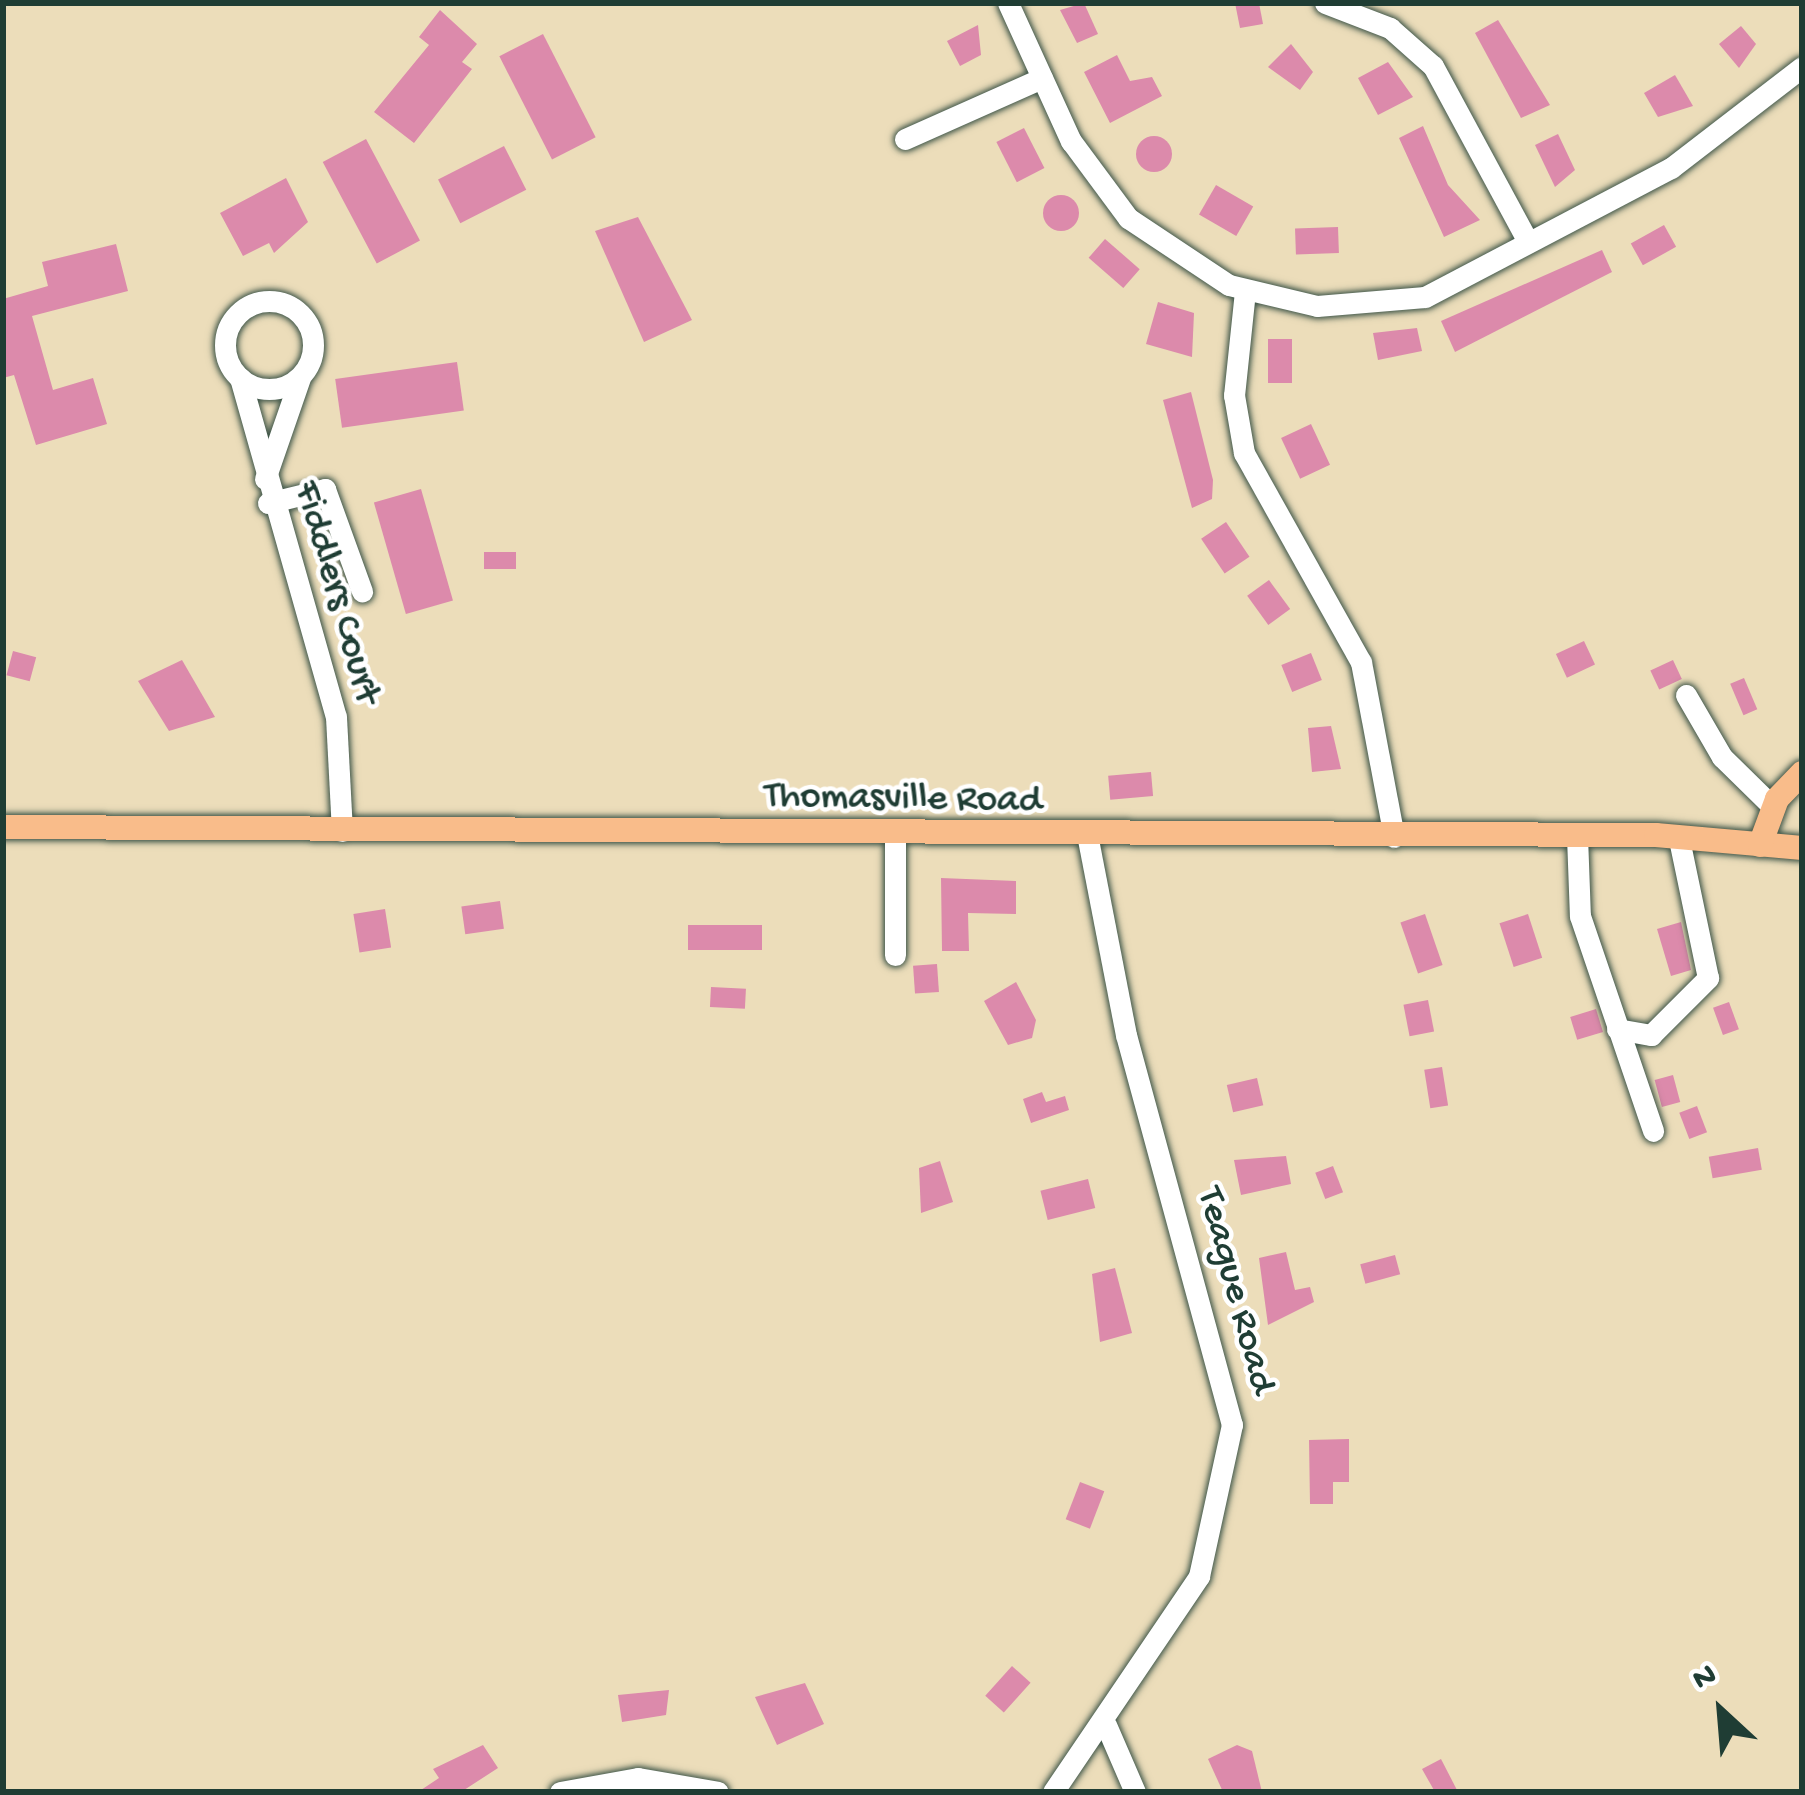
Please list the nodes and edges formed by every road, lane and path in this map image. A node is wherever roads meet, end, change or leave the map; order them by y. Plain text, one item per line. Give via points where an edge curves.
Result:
1 (1008, 3) edge
2 (1325, 3) edge
3 (1802, 68) edge
4 (1042, 78) junction
5 (904, 139) dead end
6 (1527, 240) junction
7 (1246, 291) junction
8 (302, 376) junction
9 (239, 378) junction
10 (265, 479) junction
11 (268, 503) junction
12 (362, 591) dead end
13 (1686, 694) dead end
14 (1802, 773) edge
15 (1773, 807) junction
16 (3, 827) edge
17 (342, 831) junction
18 (895, 836) junction
19 (1577, 836) junction
20 (1394, 837) junction
21 (1088, 839) junction
22 (1679, 839) junction
23 (1760, 845) junction
24 (1802, 848) edge
25 (895, 955) dead end
26 (1617, 1029) junction
27 (1653, 1131) dead end
28 (1106, 1725) junction
29 (560, 1792) edge
30 (718, 1792) edge
31 (1053, 1792) edge
32 (1135, 1792) edge

1 - 4 street
2 - 6 street via 1390,28 1433,66
3 - 6 street via 1671,168
4 - 5 street
4 - 7 street via 1088,170 1128,218
6 - 7 street via 1396,303 1317,306
7 - 20 street via 1234,377 1244,452 1361,662
8 - 9 street via 265,389
8 - 9 street, Fiddlers Court via 314,339 292,306 273,300 254,303 226,331
8 - 10 street
9 - 10 street, Fiddlers Court
10 - 11 street, Fiddlers Court
11 - 12 street via 325,489
11 - 17 street, Fiddlers Court via 336,717
13 - 15 street via 1722,757
14 - 15 main road
15 - 23 main road
16 - 17 main road, Thomasville Road
17 - 18 main road, Thomasville Road
18 - 21 main road, Thomasville Road
18 - 25 street
19 - 20 main road, Thomasville Road
19 - 22 main road, Thomasville Road
19 - 26 street via 1580,916
20 - 21 main road, Thomasville Road
21 - 28 street, Teague Road via 1126,1036 1232,1425 1199,1576
22 - 23 main road, Thomasville Road
22 - 26 street via 1708,978 1651,1035
23 - 24 main road, Thomasville Road
26 - 27 street
28 - 31 street, Teague Road
28 - 32 street
29 - 30 street via 638,1778

